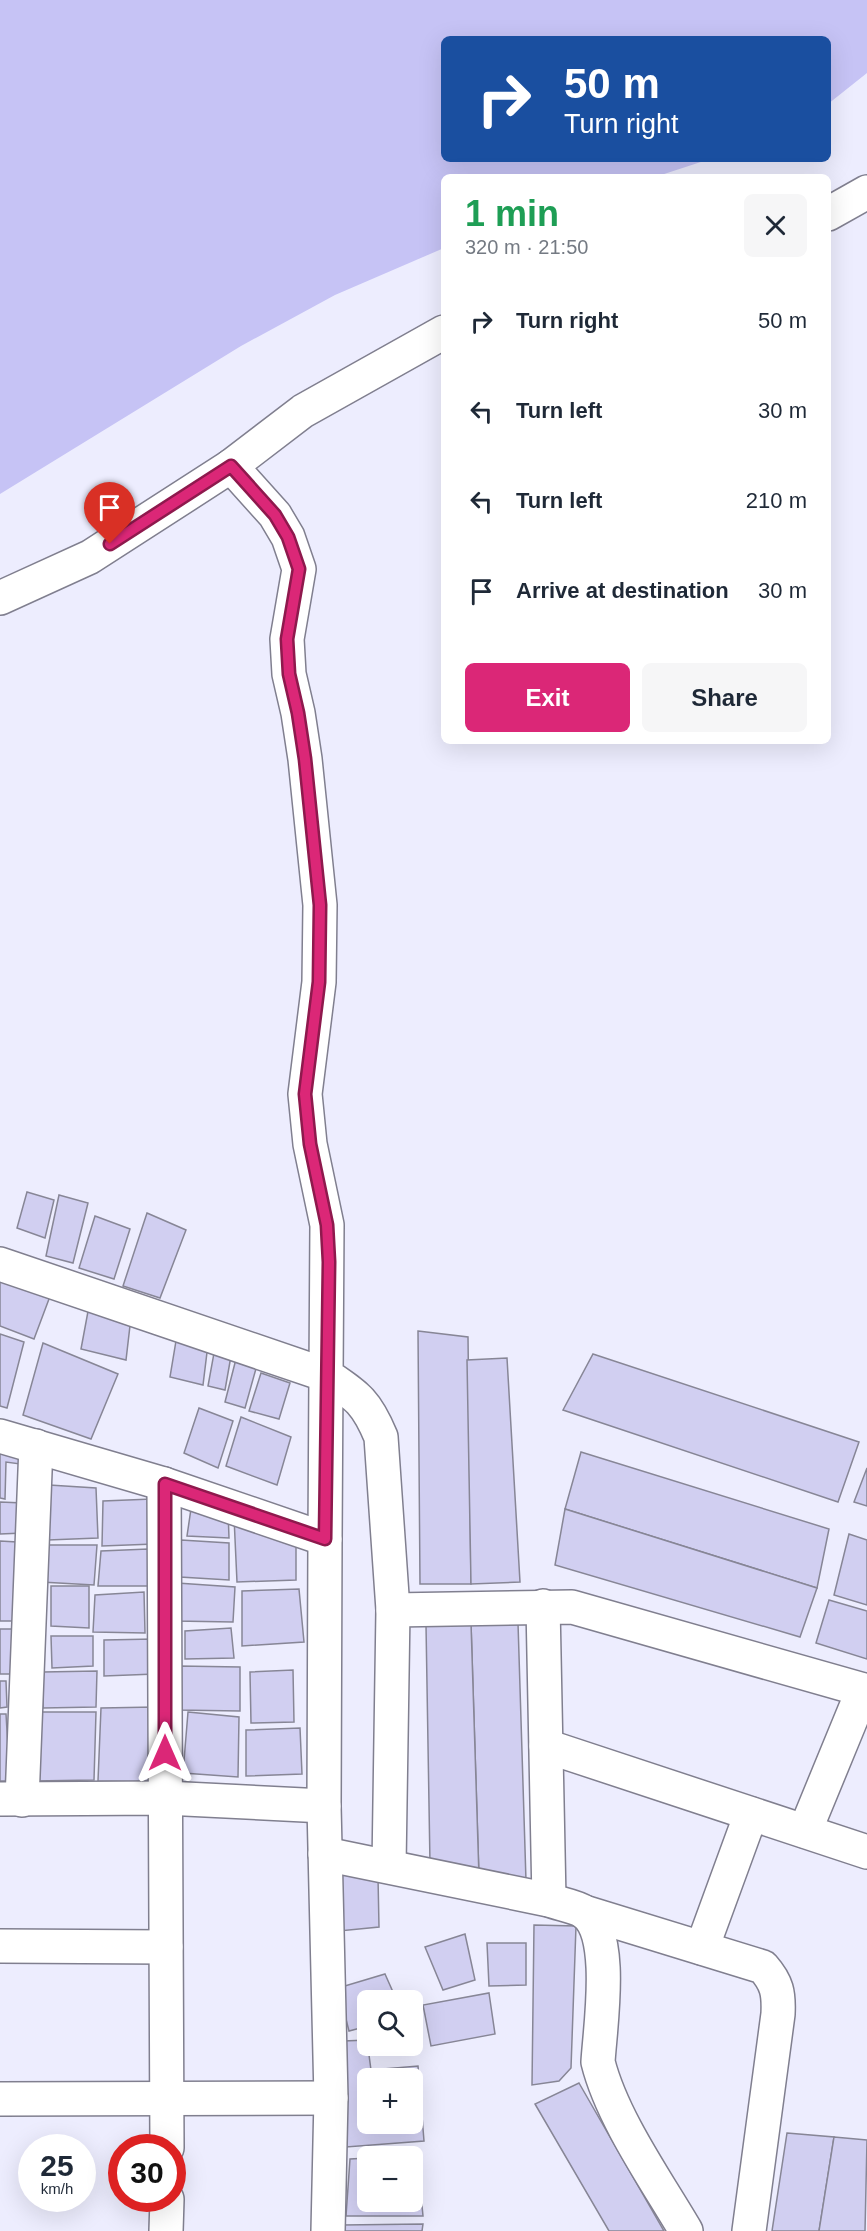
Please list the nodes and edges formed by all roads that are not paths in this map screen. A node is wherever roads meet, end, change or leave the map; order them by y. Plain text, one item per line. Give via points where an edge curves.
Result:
1 (867, 192) edge
2 (831, 212) edge
3 (441, 334) edge
4 (231, 466) junction
5 (0, 598) edge
6 (0, 1264) edge
7 (326, 1375) junction
8 (0, 1436) edge
9 (36, 1446) junction
10 (165, 1484) junction
11 (325, 1539) junction
12 (543, 1606) junction
13 (393, 1610) junction
14 (865, 1691) edge
15 (546, 1746) junction
16 (165, 1798) junction
17 (11, 1799) edge
18 (324, 1806) junction
19 (751, 1814) junction
20 (805, 1831) junction
21 (867, 1852) edge
22 (325, 1854) junction
23 (389, 1866) junction
24 (549, 1900) junction
25 (584, 1912) junction
26 (0, 1946) edge
27 (166, 1947) junction
28 (702, 1948) junction
29 (167, 2097) junction
30 (331, 2098) junction
31 (0, 2099) edge
32 (167, 2134) edge
33 (166, 2212) edge
34 (166, 2231) edge
35 (328, 2231) edge
36 (686, 2231) edge
37 (749, 2231) edge

1 - 2 street
3 - 4 street via 303,411
4 - 5 street via 90,557
4 - 7 street via 275,515 299,569 287,639 289,674 305,759 320,905 319,982 305,1094 310,1144 327,1225
6 - 7 street
7 - 11 street
7 - 13 street via 357,1396 369,1410 381,1437
8 - 9 street
9 - 10 street
9 - 17 street
10 - 11 street
10 - 16 street
11 - 18 street
12 - 13 street
12 - 14 street via 593,1611
12 - 15 street
13 - 23 street
14 - 20 street
15 - 19 street
15 - 24 street
16 - 17 street
16 - 18 street
16 - 27 street
18 - 22 street
19 - 20 street
19 - 28 street
20 - 21 street
22 - 23 street
22 - 30 street
23 - 24 street
24 - 25 street
25 - 28 street
25 - 36 street via 597,1927 603,1949 598,2062 602,2078 611,2102
26 - 27 street
27 - 29 street
28 - 37 street via 764,1967 779,1993
29 - 30 street
29 - 31 street
29 - 32 street
30 - 35 street
33 - 34 street

